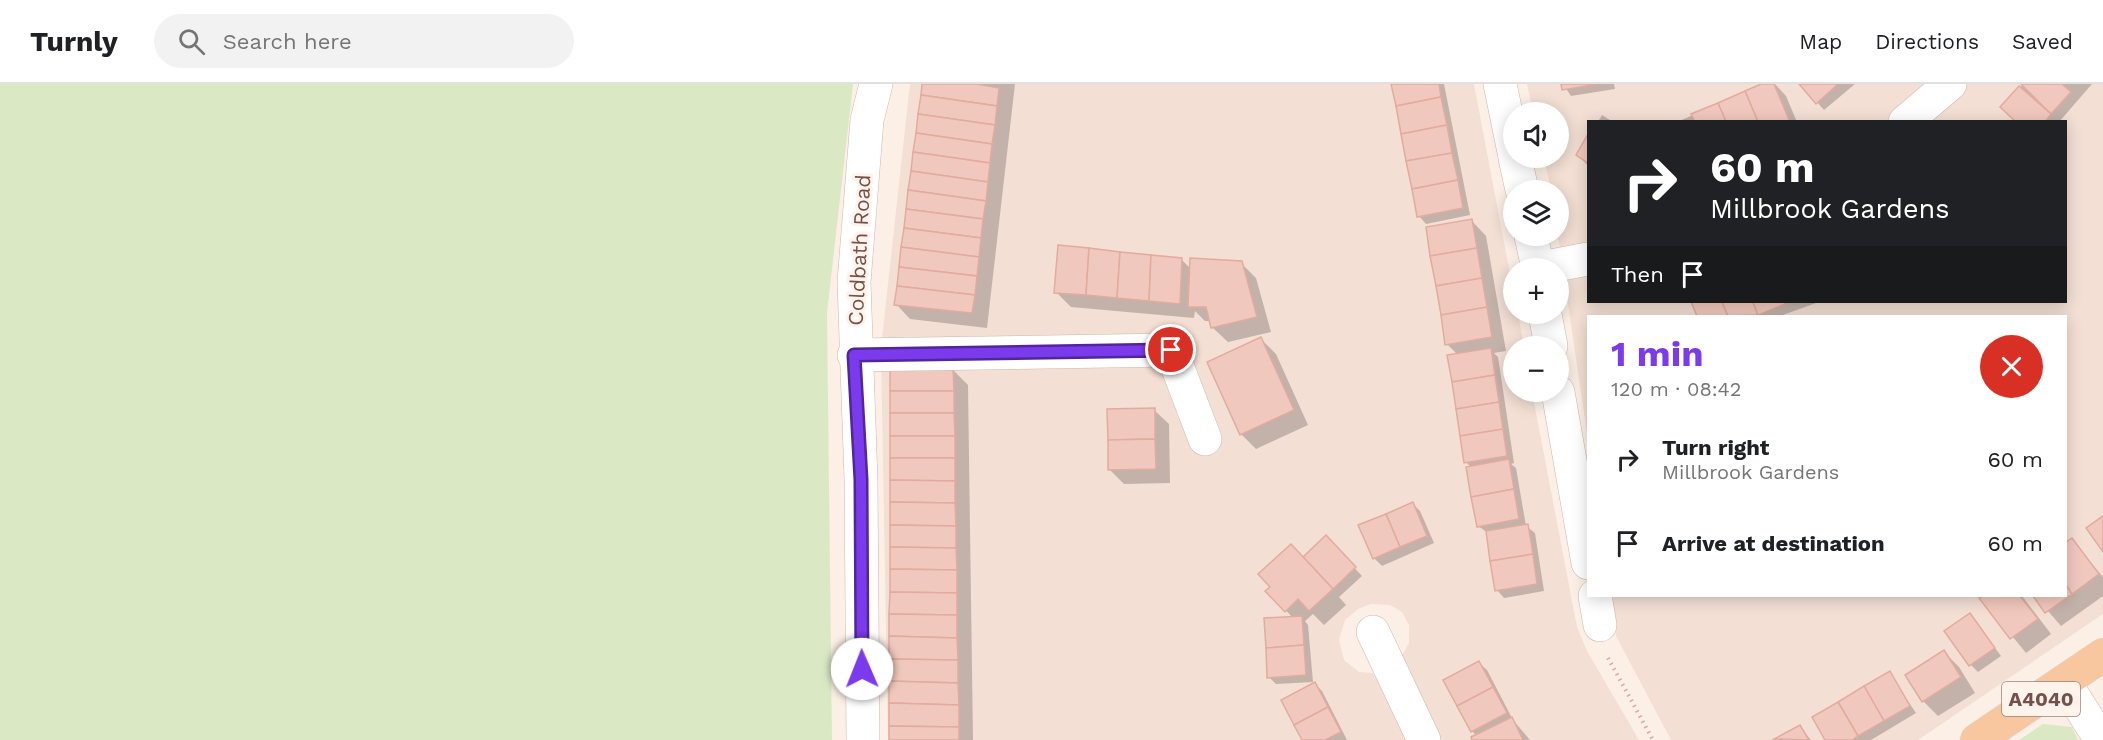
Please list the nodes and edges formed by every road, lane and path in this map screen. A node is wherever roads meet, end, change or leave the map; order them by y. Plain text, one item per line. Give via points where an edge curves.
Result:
1 (876, 84) edge
2 (1500, 84) edge
3 (1950, 84) edge
4 (1504, 102) edge
5 (1907, 120) edge
6 (1587, 259) edge
7 (1569, 262) edge
8 (854, 355) junction
9 (1560, 402) edge
10 (1205, 439) dead end
11 (1587, 557) edge
12 (1597, 610) edge
13 (1373, 632) dead end
14 (2103, 655) edge
15 (2065, 683) junction
16 (863, 740) edge
17 (1424, 740) edge
18 (1653, 740) edge
19 (1977, 740) edge
20 (2101, 740) edge

1 - 8 street, Coldbath Road via 867,120 854,282
2 - 4 street
3 - 5 street
6 - 7 street
8 - 10 street via 1171,350
8 - 16 street, Coldbath Road via 861,480
9 - 11 street
12 - 18 path via 1609,660
13 - 17 street
14 - 15 main road, A4040
15 - 19 main road, A4040
15 - 20 street

